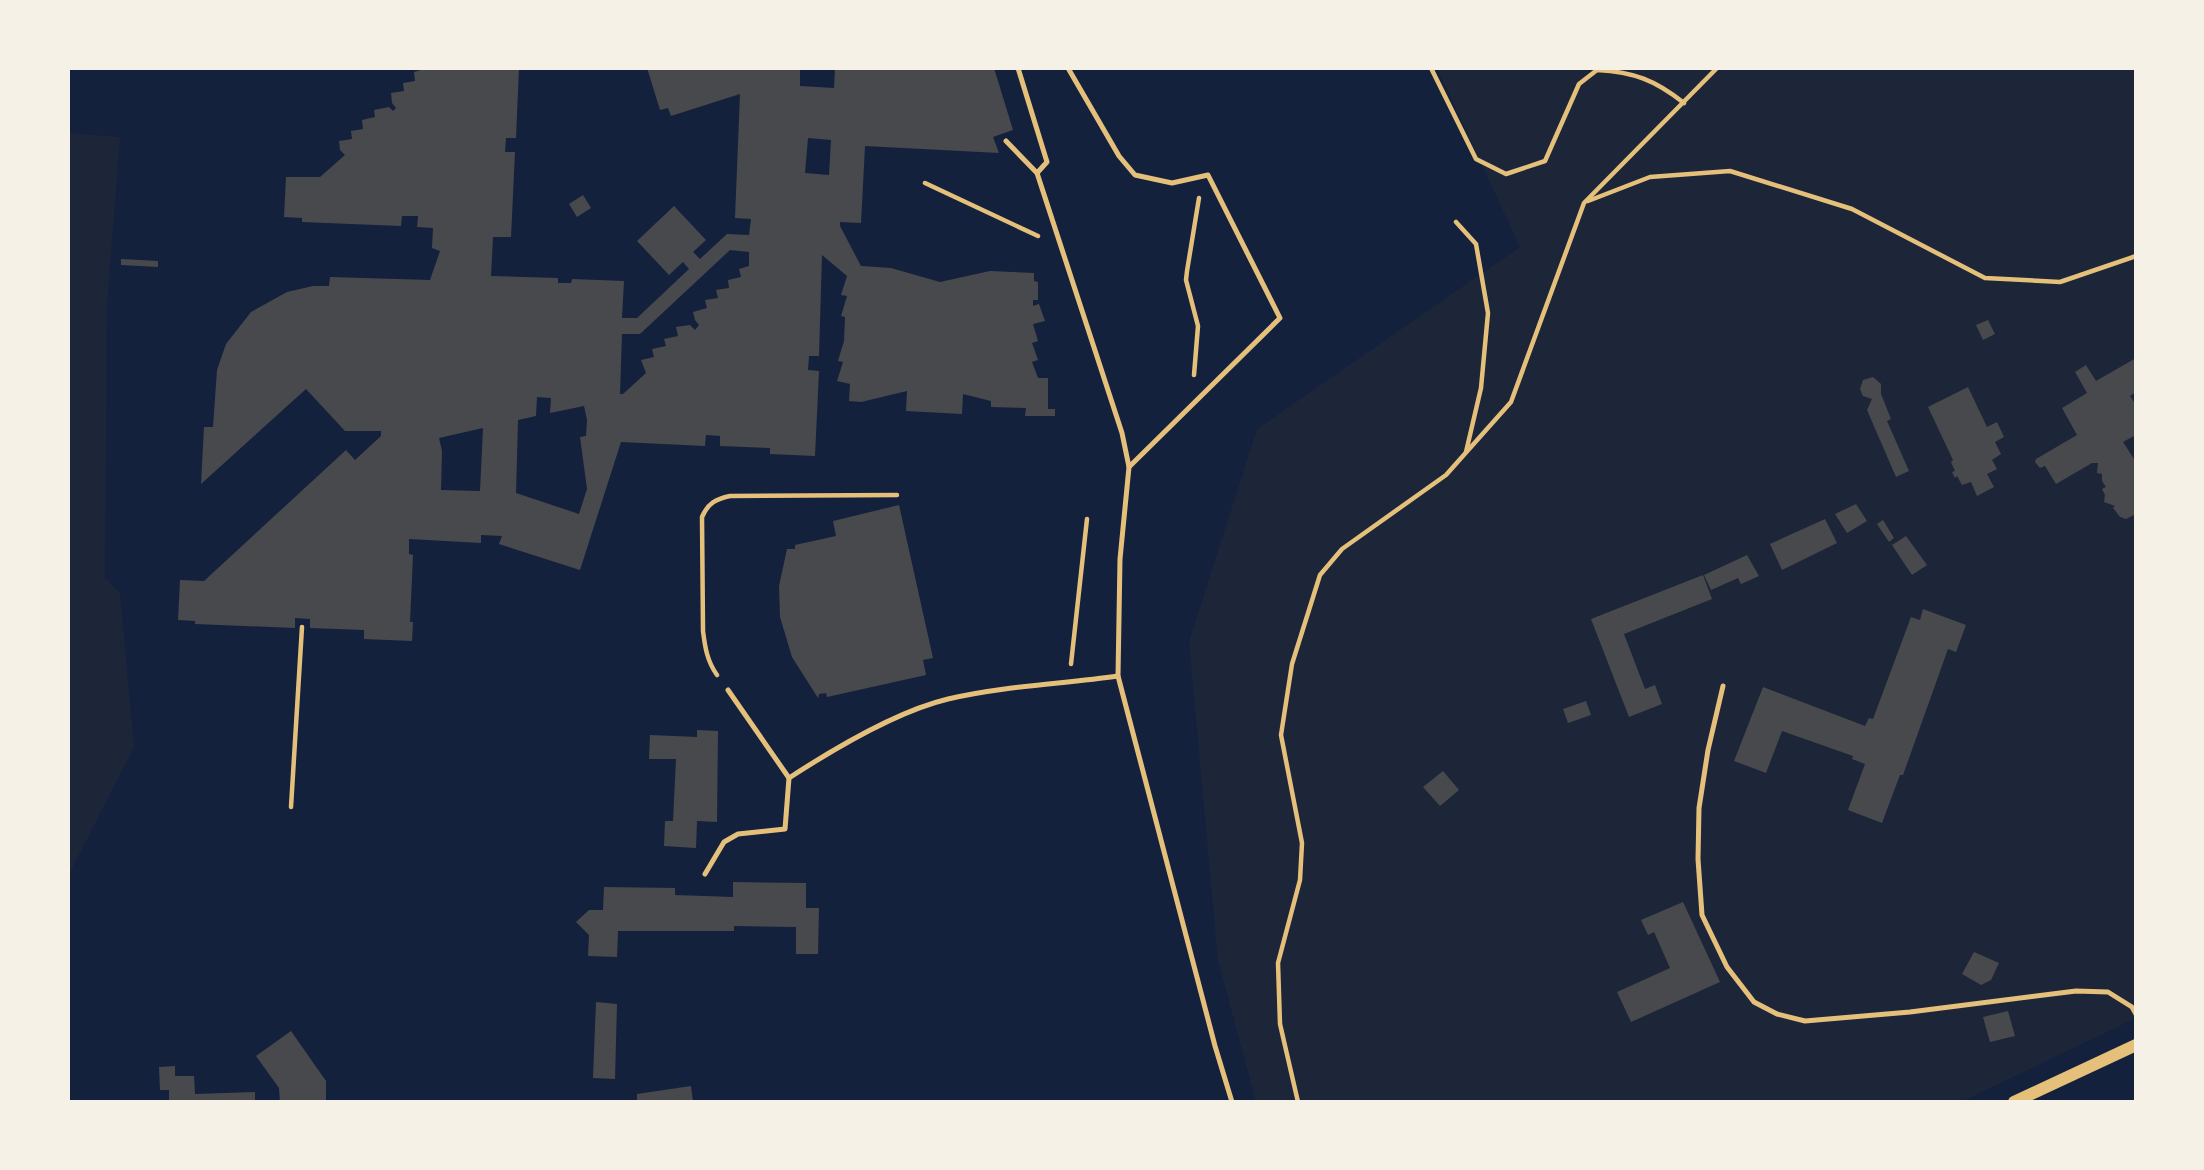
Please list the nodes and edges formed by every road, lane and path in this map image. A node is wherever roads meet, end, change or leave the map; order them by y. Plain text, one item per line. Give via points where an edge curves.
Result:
1 (1018, 68) edge
2 (1068, 68) edge
3 (1431, 68) edge
4 (1717, 68) edge
5 (1684, 103) junction
6 (1006, 141) dead end
7 (1037, 173) junction
8 (1208, 174) junction
9 (925, 183) dead end
10 (1584, 203) junction
11 (1456, 222) dead end
12 (1061, 246) junction
13 (2136, 256) edge
14 (1190, 406) junction
15 (1466, 452) junction
16 (1129, 467) junction
17 (897, 495) dead end
18 (1087, 519) dead end
19 (302, 627) dead end
20 (1118, 676) junction
21 (1069, 683) junction
22 (1723, 686) dead end
23 (727, 690) joint
24 (789, 778) junction
25 (291, 807) dead end
26 (705, 874) dead end
27 (2136, 1014) edge
28 (2136, 1045) edge
29 (1231, 1102) edge
30 (1298, 1102) edge
31 (2014, 1102) edge

1 - 7 lane via 1047,162
2 - 8 lane via 1135,175 1172,183
3 - 5 path via 1476,159 1506,174 1545,161 1579,85 1597,70 1628,72 1664,87
4 - 5 path
5 - 10 path
6 - 7 lane
7 - 12 lane
8 - 14 path via 1196,206 1186,271 1198,326
8 - 14 lane via 1280,318
9 - 12 path
10 - 13 path via 1650,177 1730,171 1852,209 1985,278 2060,282
10 - 15 path via 1511,402
11 - 15 path via 1476,244 1488,313 1481,388
12 - 16 lane
14 - 16 lane
15 - 30 path via 1446,475 1342,550 1320,575 1292,664 1281,735 1302,843 1300,880 1278,963 1280,1024
16 - 20 lane via 1120,559
17 - 23 path via 730,496 706,507 702,517 705,647 710,666
18 - 21 path
19 - 25 path
20 - 21 lane
20 - 29 lane
21 - 24 lane via 997,689 945,700 904,715
22 - 27 lane via 1699,808 1702,915 1727,967 1754,1002 1805,1021 2076,991 2108,992
23 - 24 lane
24 - 26 lane via 785,829 738,834 724,842
28 - 31 street

